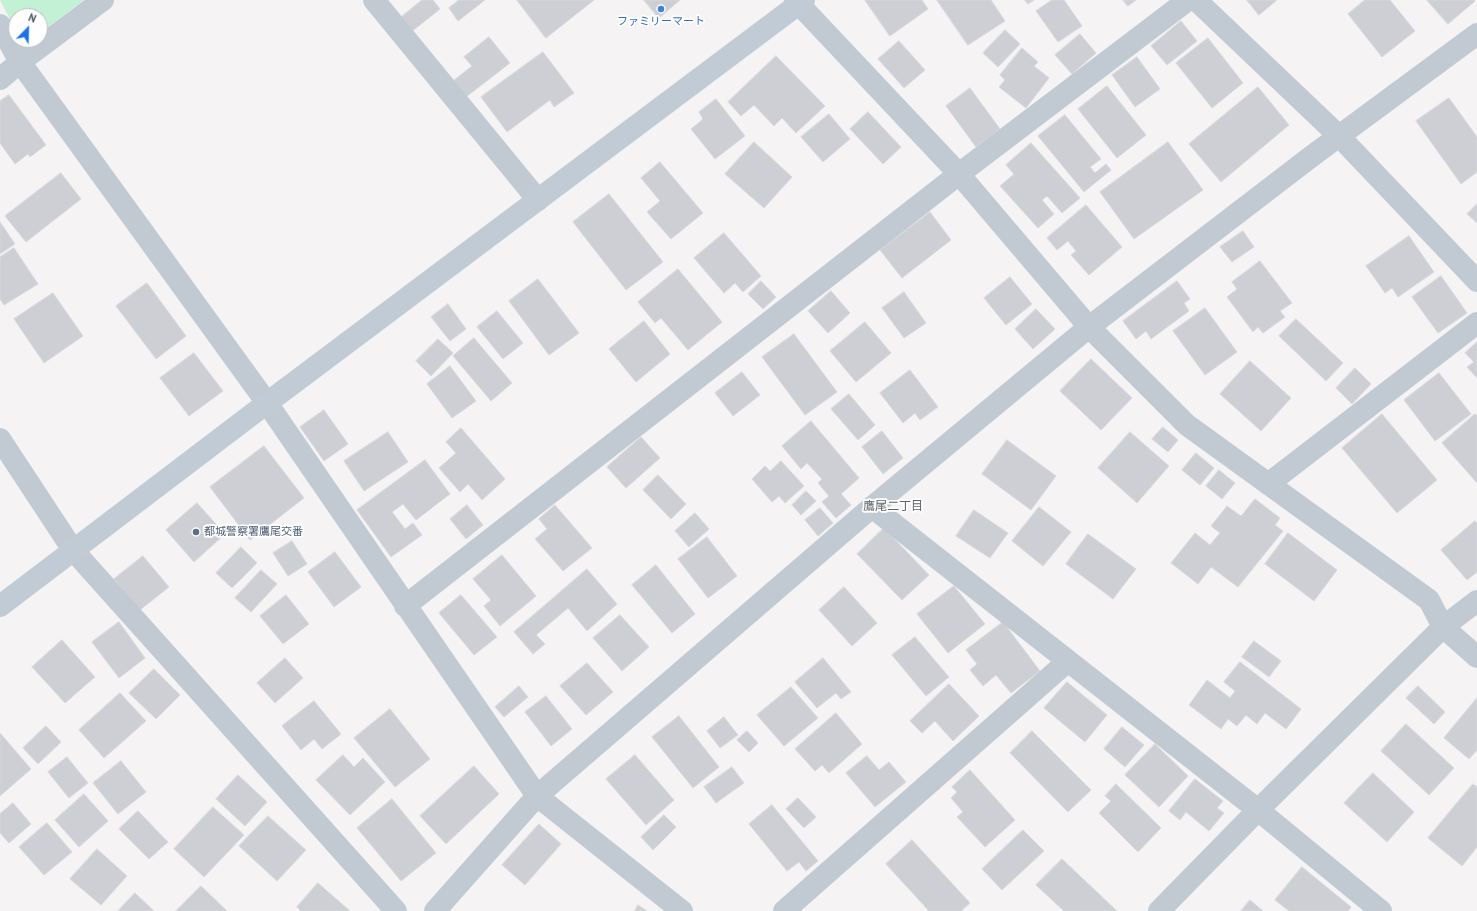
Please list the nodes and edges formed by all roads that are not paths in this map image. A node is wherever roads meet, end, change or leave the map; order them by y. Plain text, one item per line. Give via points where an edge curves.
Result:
1 (103, 0) edge
2 (374, 0) edge
3 (1188, 0) edge
4 (1196, 0) edge
5 (799, 1) edge
6 (0, 25) edge
7 (1477, 34) edge
8 (20, 62) junction
9 (0, 79) edge
10 (1339, 136) junction
11 (959, 174) junction
12 (538, 200) junction
13 (1477, 280) edge
14 (1477, 323) edge
15 (1089, 326) junction
16 (267, 403) junction
17 (0, 439) edge
18 (1268, 484) junction
19 (872, 507) junction
20 (72, 550) junction
21 (1477, 601) edge
22 (0, 606) edge
23 (405, 606) junction
24 (1444, 627) junction
25 (1477, 657) edge
26 (1068, 661) junction
27 (537, 796) junction
28 (1258, 810) junction
29 (396, 911) edge
30 (435, 911) edge
31 (682, 911) edge
32 (784, 911) edge
33 (1159, 911) edge
34 (1381, 911) edge

1 - 8 street
2 - 12 street
3 - 11 street
4 - 10 street
5 - 11 street
5 - 12 street
6 - 8 street
7 - 10 street
8 - 9 street
8 - 16 street
10 - 13 street
10 - 15 street
11 - 15 street
11 - 23 street
12 - 16 street
14 - 18 street
15 - 18 street via 1187,425
15 - 19 street
16 - 20 street
16 - 23 street
17 - 20 street
18 - 24 street via 1429,600
19 - 26 street
19 - 27 street
20 - 22 street
20 - 29 street
21 - 24 street
23 - 27 street
24 - 25 street
24 - 28 street
26 - 28 street
26 - 32 street
27 - 30 street
27 - 31 street
28 - 33 street
28 - 34 street

